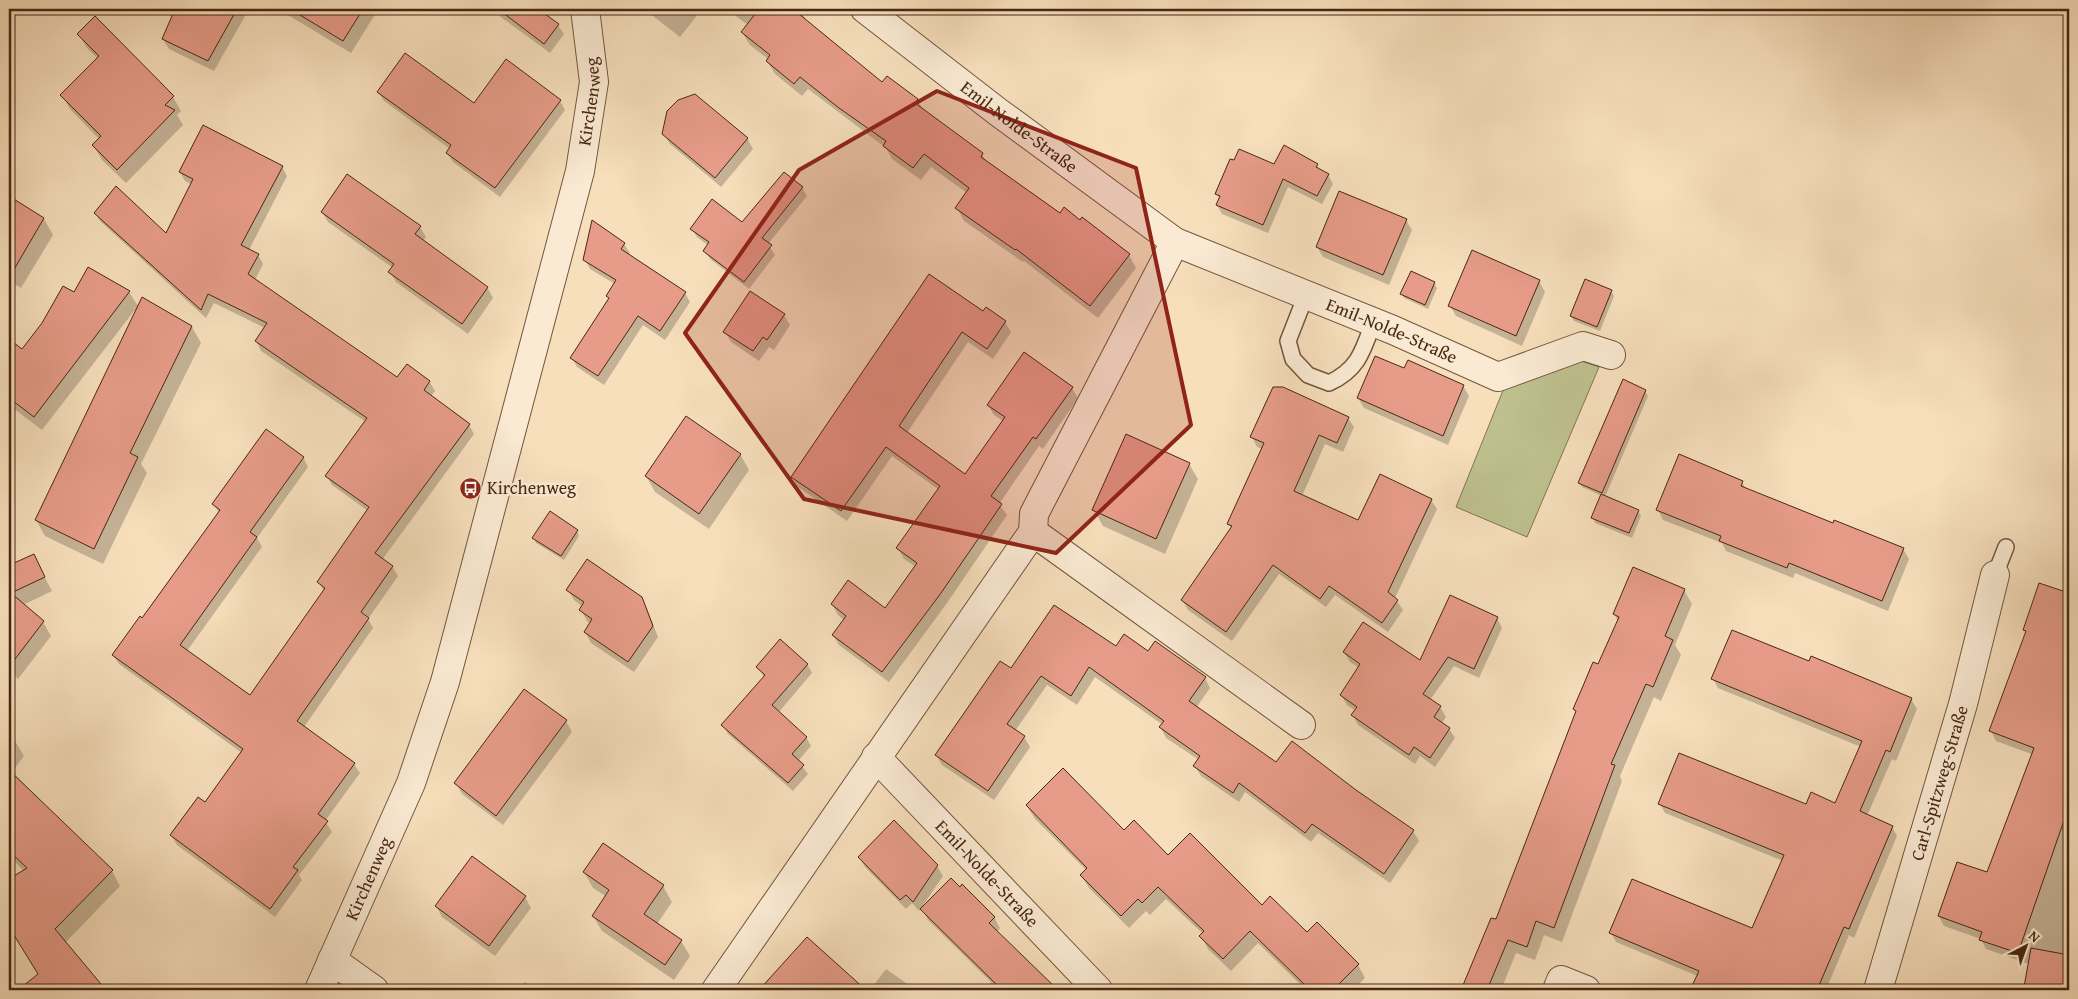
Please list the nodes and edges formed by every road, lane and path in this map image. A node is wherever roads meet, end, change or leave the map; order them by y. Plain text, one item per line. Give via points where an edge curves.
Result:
1 (585, 9) edge
2 (865, 9) edge
3 (1175, 242) junction
4 (1306, 295) junction
5 (1373, 323) junction
6 (1611, 356) dead end
7 (1033, 532) junction
8 (2006, 547) dead end
9 (1995, 575) joint
10 (1301, 725) dead end
11 (876, 758) junction
12 (332, 960) junction
13 (320, 990) edge
14 (374, 990) edge
15 (716, 990) edge
16 (1098, 990) edge
17 (1557, 990) edge
18 (1586, 990) edge
19 (1878, 990) edge

1 - 12 street, Kirchenweg via 594,82 580,171 496,494 445,682 411,783
2 - 3 street, Emil-Nolde-Straße
3 - 4 street, Emil-Nolde-Straße
3 - 7 street via 1034,514
4 - 5 street, Emil-Nolde-Straße
4 - 5 lane via 1288,341 1294,359 1308,375 1330,384 1343,377 1357,363
5 - 6 street, Emil-Nolde-Straße via 1498,377 1583,346
7 - 10 street
7 - 11 street
8 - 9 lane
9 - 19 street, Carl-Spitzweg-Straße via 1963,704
11 - 15 street
11 - 16 street, Emil-Nolde-Straße
12 - 13 street, Kirchenweg
12 - 14 street
17 - 18 street via 1561,980

